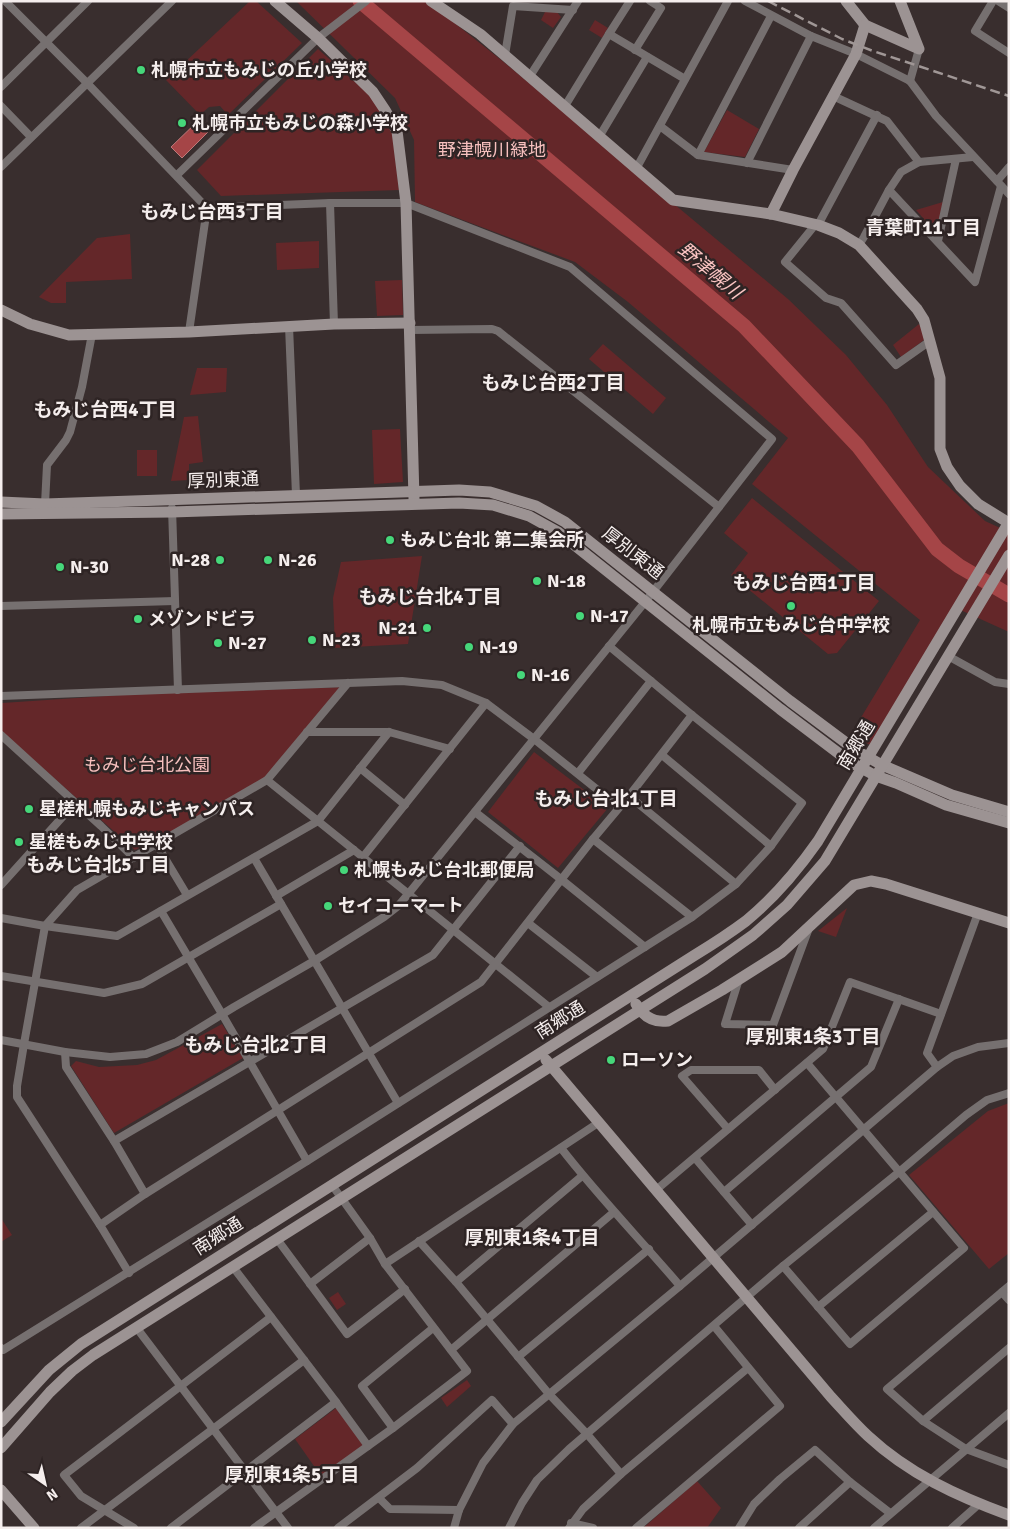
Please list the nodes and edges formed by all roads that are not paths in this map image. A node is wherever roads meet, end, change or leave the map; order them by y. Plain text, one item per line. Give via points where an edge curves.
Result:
1 (5, 1) edge
2 (88, 1) edge
3 (274, 1) edge
4 (366, 1) edge
5 (431, 1) edge
6 (578, 1) edge
7 (630, 1) edge
8 (650, 1) edge
9 (728, 1) edge
10 (744, 1) edge
11 (846, 1) edge
12 (900, 1) edge
13 (993, 1) edge
14 (998, 1) edge
15 (169, 2) edge
16 (1009, 8) edge
17 (573, 10) junction
18 (771, 16) junction
19 (865, 25) junction
20 (609, 34) junction
21 (811, 36) junction
22 (318, 38) junction
23 (46, 43) junction
24 (919, 49) junction
25 (636, 50) junction
26 (1009, 53) edge
27 (856, 54) junction
28 (505, 55) junction
29 (647, 57) junction
30 (530, 76) junction
31 (685, 79) junction
32 (910, 81) junction
33 (87, 83) junction
34 (1, 87) edge
35 (833, 96) junction
36 (1, 106) edge
37 (565, 106) junction
38 (877, 115) junction
39 (660, 126) junction
40 (599, 137) junction
41 (31, 138) junction
42 (698, 155) junction
43 (973, 157) junction
44 (956, 159) junction
45 (920, 162) junction
46 (747, 163) junction
47 (1, 167) edge
48 (1009, 167) edge
49 (636, 169) junction
50 (793, 170) junction
51 (177, 175) junction
52 (999, 184) junction
53 (889, 190) junction
54 (1009, 194) edge
55 (330, 203) junction
56 (406, 203) junction
57 (208, 208) junction
58 (771, 214) junction
59 (816, 225) junction
60 (938, 241) junction
61 (859, 245) junction
62 (1, 310) edge
63 (334, 324) junction
64 (289, 326) junction
65 (410, 326) junction
66 (189, 332) junction
67 (92, 334) junction
68 (930, 341) junction
69 (296, 495) junction
70 (414, 497) junction
71 (172, 499) junction
72 (1, 502) edge
73 (45, 504) junction
74 (719, 508) junction
75 (172, 512) junction
76 (1, 514) edge
77 (1009, 523) edge
78 (1009, 555) edge
79 (653, 592) junction
80 (175, 601) junction
81 (646, 602) junction
82 (1, 606) edge
83 (609, 646) junction
84 (948, 656) junction
85 (651, 681) junction
86 (348, 683) junction
87 (1009, 684) edge
88 (178, 690) junction
89 (1, 696) edge
90 (486, 703) junction
91 (692, 715) junction
92 (307, 732) junction
93 (389, 732) junction
94 (1, 735) edge
95 (534, 739) junction
96 (450, 749) junction
97 (662, 755) junction
98 (869, 758) junction
99 (882, 765) junction
100 (360, 768) junction
101 (862, 769) junction
102 (578, 774) junction
103 (876, 776) junction
104 (267, 780) junction
105 (629, 796) junction
106 (75, 803) junction
107 (404, 805) junction
108 (619, 807) junction
109 (474, 812) junction
110 (1009, 812) edge
111 (318, 821) junction
112 (1009, 823) edge
113 (593, 838) junction
114 (157, 845) junction
115 (520, 846) junction
116 (771, 846) junction
117 (354, 850) junction
118 (134, 858) junction
119 (254, 858) junction
120 (363, 858) junction
121 (562, 880) junction
122 (736, 884) junction
123 (1, 885) edge
124 (409, 893) junction
125 (187, 896) junction
126 (276, 896) junction
127 (281, 904) junction
128 (161, 911) junction
129 (978, 913) junction
130 (692, 917) junction
131 (1, 918) edge
132 (1009, 922) edge
133 (528, 923) junction
134 (45, 926) junction
135 (810, 926) junction
136 (453, 930) junction
137 (645, 947) junction
138 (189, 958) junction
139 (314, 961) junction
140 (495, 964) junction
141 (1, 976) edge
142 (597, 977) junction
143 (739, 979) junction
144 (34, 982) junction
145 (631, 996) junction
146 (899, 999) junction
147 (341, 1008) junction
148 (549, 1008) junction
149 (640, 1010) junction
150 (222, 1014) junction
151 (941, 1014) junction
152 (1, 1040) edge
153 (1009, 1043) edge
154 (24, 1044) junction
155 (65, 1052) junction
156 (368, 1053) junction
157 (540, 1053) junction
158 (250, 1062) junction
159 (807, 1062) junction
160 (550, 1065) junction
161 (937, 1067) junction
162 (775, 1090) junction
163 (1009, 1093) edge
164 (836, 1097) junction
165 (398, 1103) junction
166 (278, 1111) junction
167 (598, 1123) junction
168 (728, 1129) junction
169 (863, 1130) junction
170 (114, 1140) junction
171 (561, 1148) junction
172 (694, 1158) junction
173 (307, 1161) junction
174 (899, 1172) junction
175 (582, 1176) junction
176 (332, 1185) junction
177 (656, 1190) junction
178 (724, 1192) junction
179 (145, 1194) junction
180 (341, 1198) junction
181 (614, 1212) junction
182 (933, 1212) junction
183 (100, 1225) junction
184 (752, 1225) junction
185 (370, 1238) junction
186 (277, 1239) junction
187 (419, 1241) junction
188 (649, 1249) junction
189 (713, 1257) junction
190 (386, 1264) junction
191 (783, 1266) junction
192 (233, 1267) junction
193 (129, 1273) junction
194 (456, 1282) junction
195 (310, 1284) junction
196 (680, 1286) junction
197 (1009, 1286) edge
198 (405, 1289) junction
199 (1002, 1292) junction
200 (747, 1298) junction
201 (1009, 1300) edge
202 (818, 1307) junction
203 (271, 1317) junction
204 (486, 1320) junction
205 (714, 1326) junction
206 (136, 1327) junction
207 (433, 1328) junction
208 (1, 1348) edge
209 (1009, 1348) edge
210 (451, 1350) junction
211 (518, 1357) junction
212 (304, 1360) junction
213 (748, 1368) junction
214 (181, 1385) junction
215 (549, 1394) junction
216 (336, 1402) junction
217 (1009, 1413) edge
218 (923, 1421) junction
219 (1, 1422) edge
220 (513, 1424) junction
221 (393, 1428) junction
222 (213, 1429) junction
223 (587, 1434) junction
224 (368, 1446) junction
225 (1, 1448) edge
226 (966, 1449) junction
227 (1009, 1466) edge
228 (245, 1470) junction
229 (621, 1474) junction
230 (928, 1480) junction
231 (850, 1482) junction
232 (1, 1490) edge
233 (379, 1498) junction
234 (979, 1504) junction
235 (106, 1510) junction
236 (459, 1510) junction
237 (276, 1511) junction
238 (890, 1513) junction
239 (1009, 1515) edge
240 (570, 1526) edge
241 (34, 1528) edge
242 (81, 1528) edge
243 (134, 1528) edge
244 (171, 1528) edge
245 (254, 1528) edge
246 (288, 1528) edge
247 (338, 1528) edge
248 (454, 1528) edge
249 (509, 1528) edge
250 (593, 1528) edge
251 (636, 1528) edge
252 (739, 1528) edge
253 (799, 1528) edge
254 (874, 1528) edge
255 (952, 1528) edge

1 - 23 street
2 - 23 street
3 - 22 street
4 - 22 street
5 - 28 street
6 - 17 street
7 - 20 street
8 - 25 street via 661,8
9 - 31 street
10 - 18 street
11 - 19 street
12 - 24 street
13 - 26 street via 974,32
14 - 16 street
15 - 33 street
17 - 28 street via 513,6
17 - 30 street
18 - 21 street
18 - 42 street
19 - 24 street
19 - 27 street
20 - 25 street
20 - 37 street
21 - 27 street
21 - 46 street
22 - 51 street
22 - 56 street via 373,92 386,110 397,131
23 - 33 street
23 - 34 street
24 - 32 street
25 - 29 street
27 - 32 street
27 - 35 street
28 - 30 street
29 - 31 street
29 - 40 street
30 - 37 street
31 - 39 street
32 - 43 street
33 - 41 street
33 - 51 street
35 - 38 street
35 - 50 street
36 - 41 street
37 - 40 street
38 - 45 street via 888,121
38 - 59 street
39 - 42 street
39 - 49 street
40 - 49 street
41 - 47 street
42 - 46 street
43 - 44 street
43 - 52 street
44 - 45 street
44 - 60 street
45 - 53 street via 901,172
46 - 50 street
48 - 52 street
49 - 58 street via 672,200
50 - 58 street
51 - 57 street
52 - 54 street
52 - 60 street via 976,282
53 - 60 street
53 - 61 street
55 - 56 street
55 - 57 street
55 - 63 street
56 - 65 street
56 - 74 street via 570,267 772,439
57 - 66 street
58 - 59 street
59 - 61 street
59 - 68 street via 785,262 826,298 841,304 896,364
61 - 68 street via 917,310 924,320
62 - 67 street via 30,324 69,335
63 - 64 street
63 - 65 street
64 - 66 street
64 - 69 street
65 - 70 street
65 - 74 street via 498,331
66 - 67 street
67 - 73 street via 70,432 47,465
68 - 77 street via 940,378 940,449 960,486 978,504
69 - 70 street, 厚別東通
69 - 71 street, 厚別東通
70 - 75 street, 厚別東通
70 - 79 street, 厚別東通 via 458,490 490,492 536,506 565,522
70 - 81 street, 厚別東通 via 493,505 529,516 558,532
71 - 73 street, 厚別東通
71 - 75 street
72 - 73 street, 厚別東通
74 - 79 street
75 - 76 street, 厚別東通
75 - 80 street
77 - 98 street, 南郷通
78 - 84 street, 南郷通
79 - 81 street
79 - 98 street, 厚別東通 via 790,701
80 - 82 street
80 - 88 street
81 - 83 street
81 - 101 street, 厚別東通 via 780,709
83 - 85 street
83 - 95 street
84 - 87 street via 995,682
84 - 99 street, 南郷通
85 - 91 street
85 - 102 street
86 - 88 street
86 - 90 street via 402,681 442,685
86 - 92 street
88 - 89 street
90 - 95 street
90 - 96 street
91 - 97 street
91 - 116 street via 802,802
92 - 93 street
92 - 104 street
93 - 96 street
93 - 100 street
94 - 106 street
95 - 102 street
95 - 109 street
96 - 107 street
97 - 105 street
97 - 116 street
98 - 99 street, 厚別東通
98 - 101 street, 南郷通
99 - 103 street, 南郷通
99 - 110 street, 厚別東通 via 952,795
100 - 107 street
100 - 111 street
101 - 103 street, 厚別東通
101 - 145 street, 南郷通 via 818,842 773,896 722,938
102 - 108 street
103 - 112 street, 厚別東通 via 946,805
103 - 149 street, 南郷通 via 825,861 787,905 754,935
104 - 111 street
104 - 114 street
105 - 108 street
105 - 122 street
106 - 118 street
106 - 123 street
107 - 120 street
108 - 113 street
109 - 115 street
109 - 124 street
111 - 117 street
111 - 119 street
113 - 121 street
113 - 130 street
114 - 118 street
114 - 125 street
115 - 121 street
115 - 136 street
116 - 122 street
117 - 120 street
117 - 126 street
118 - 134 street via 77,890
119 - 125 street
119 - 126 street
120 - 124 street
121 - 133 street
121 - 137 street
122 - 130 street
124 - 136 street
124 - 139 street via 384,917
125 - 128 street
126 - 127 street
127 - 138 street
127 - 139 street
128 - 134 street via 117,936
128 - 138 street
129 - 132 street
129 - 135 street via 871,881 854,885
129 - 151 street
130 - 137 street
131 - 134 street
133 - 140 street
133 - 142 street
134 - 144 street
135 - 143 street via 782,952
135 - 143 street via 773,1025 725,1024
136 - 140 street
136 - 147 street via 433,955
137 - 142 street
138 - 144 street via 142,984 104,994
138 - 150 street
139 - 147 street
139 - 150 street
140 - 148 street
140 - 156 street via 481,982
141 - 144 street
142 - 148 street
143 - 149 street via 668,1021 650,1019
144 - 154 street
145 - 149 street
145 - 157 street, 南郷通
146 - 151 street
146 - 159 street via 850,982 823,1048
146 - 164 street via 871,1067
147 - 156 street
147 - 158 street
148 - 165 street
149 - 160 street, 南郷通
150 - 155 street via 178,1042 146,1054 110,1057
150 - 158 street
151 - 161 street via 927,1053
152 - 154 street
153 - 161 street via 978,1047 953,1056
154 - 155 street
154 - 183 street via 17,1097
155 - 170 street via 66,1067
156 - 165 street
156 - 166 street
157 - 160 street
157 - 176 street, 南郷通
158 - 166 street
158 - 170 street
159 - 162 street
159 - 164 street
160 - 167 street
160 - 180 street, 南郷通
161 - 169 street
162 - 168 street
162 - 168 street via 759,1070 691,1070 682,1076
163 - 174 street via 987,1100 966,1115
164 - 169 street
164 - 178 street
165 - 173 street
166 - 173 street
166 - 179 street
167 - 171 street
167 - 177 street
168 - 172 street
169 - 174 street
169 - 184 street
170 - 179 street
171 - 175 street
171 - 187 street
172 - 177 street
172 - 178 street
173 - 193 street
174 - 182 street
174 - 191 street
175 - 181 street
175 - 194 street
176 - 180 street
176 - 219 street, 南郷通 via 81,1344 50,1370
177 - 189 street
178 - 184 street
179 - 183 street
180 - 185 street
180 - 186 street, 南郷通
181 - 188 street
181 - 204 street
182 - 202 street
182 - 202 street via 964,1248 850,1344
183 - 193 street
184 - 189 street
185 - 190 street
185 - 195 street
186 - 192 street, 南郷通
186 - 195 street
187 - 190 street
187 - 194 street
188 - 196 street
188 - 211 street
189 - 196 street
189 - 200 street
190 - 198 street
191 - 200 street
191 - 202 street
192 - 203 street
192 - 206 street, 南郷通
193 - 208 street via 3,1350
194 - 204 street
195 - 198 street via 348,1334
196 - 215 street
197 - 199 street
198 - 207 street
199 - 201 street
199 - 218 street via 887,1389
200 - 205 street
200 - 230 street via 868,1436
203 - 212 street
203 - 214 street
204 - 210 street
204 - 211 street
205 - 213 street
205 - 223 street
206 - 214 street
206 - 225 street, 南郷通 via 72,1371
207 - 210 street
207 - 221 street via 362,1386
209 - 218 street
210 - 221 street via 467,1371
211 - 215 street
212 - 216 street
212 - 222 street
213 - 229 street
213 - 251 street via 780,1406
214 - 222 street
214 - 235 street via 64,1475 81,1496
215 - 220 street
215 - 223 street
216 - 224 street
216 - 228 street
217 - 226 street
218 - 226 street
220 - 233 street via 489,1397 417,1468
220 - 236 street via 483,1463
221 - 224 street
222 - 228 street
222 - 235 street
223 - 229 street
223 - 249 street via 537,1480
224 - 237 street
226 - 227 street
226 - 230 street
228 - 237 street
228 - 244 street
229 - 240 street via 583,1509
230 - 234 street
230 - 238 street
231 - 238 street
231 - 252 street via 815,1450 754,1504
231 - 253 street
232 - 241 street
233 - 236 street via 390,1510
233 - 247 street
234 - 239 street
234 - 255 street
235 - 242 street
235 - 243 street
236 - 248 street
237 - 245 street
237 - 246 street
238 - 254 street
240 - 250 street

